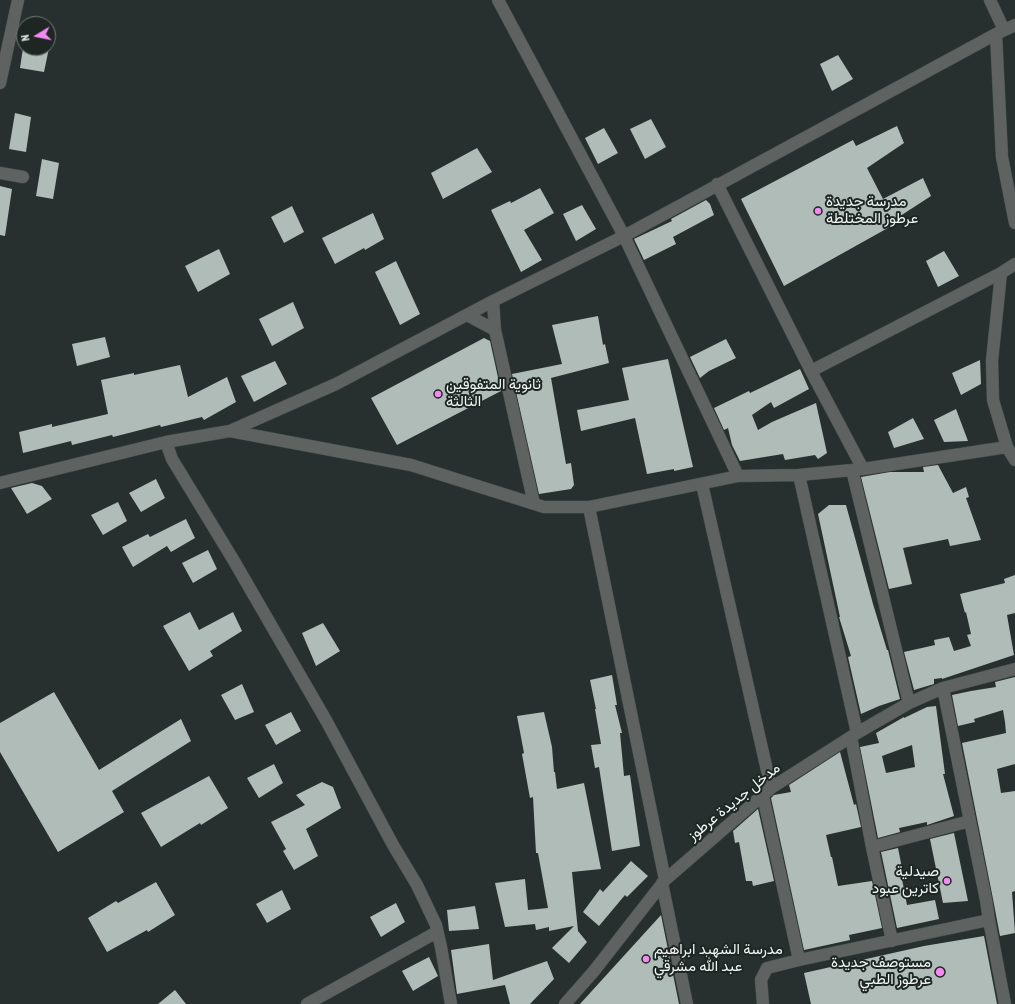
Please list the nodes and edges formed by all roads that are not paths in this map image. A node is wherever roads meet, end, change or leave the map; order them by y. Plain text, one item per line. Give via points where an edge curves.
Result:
1 (18, 0) edge
2 (498, 0) edge
3 (990, 0) edge
4 (1015, 25) edge
5 (1000, 32) junction
6 (0, 83) edge
7 (0, 173) edge
8 (23, 178) dead end
9 (717, 184) junction
10 (1015, 223) edge
11 (624, 236) junction
12 (1015, 264) edge
13 (1001, 274) junction
14 (493, 301) junction
15 (467, 315) junction
16 (495, 330) junction
17 (811, 371) junction
18 (230, 431) junction
19 (166, 442) junction
20 (1007, 447) junction
21 (1015, 460) edge
22 (857, 469) junction
23 (799, 475) junction
24 (738, 476) junction
25 (0, 483) edge
26 (702, 484) junction
27 (534, 504) junction
28 (589, 507) junction
29 (1015, 669) edge
30 (943, 688) junction
31 (909, 703) junction
32 (854, 735) junction
33 (767, 792) junction
34 (970, 821) junction
35 (872, 847) junction
36 (664, 882) junction
37 (989, 920) junction
38 (437, 932) junction
39 (892, 941) junction
40 (799, 960) junction
41 (307, 1004) edge
42 (450, 1004) edge
43 (565, 1004) edge
44 (687, 1004) edge
45 (763, 1004) edge
46 (1005, 1004) edge

1 - 6 street
2 - 11 street
3 - 5 street
4 - 5 street
5 - 9 street
5 - 10 street via 1002,157
7 - 8 street
9 - 11 street
9 - 17 street
11 - 14 street
11 - 24 street
12 - 13 street
13 - 17 street
13 - 20 street via 992,361 993,400
14 - 15 street
14 - 16 street
15 - 16 street
15 - 18 street via 336,384
16 - 27 street
17 - 22 street
18 - 19 street
18 - 27 street via 411,464
19 - 25 street
19 - 38 street via 172,459 327,722 417,885
20 - 21 street
20 - 22 street
22 - 23 street
22 - 31 street
23 - 24 street
23 - 32 street
24 - 26 street
26 - 28 street
26 - 33 street
27 - 28 street via 544,507
28 - 36 street
29 - 30 street, مدخل جديدة عرطوز
30 - 31 street, مدخل جديدة عرطوز
30 - 34 street
31 - 32 street, مدخل جديدة عرطوز
32 - 33 street, مدخل جديدة عرطوز
32 - 35 street
33 - 36 street, مدخل جديدة عرطوز
33 - 40 street
34 - 35 street
34 - 37 street
35 - 39 street
36 - 43 street, مدخل جديدة عرطوز
36 - 44 street
37 - 39 street
37 - 46 street
38 - 41 street
38 - 42 street
39 - 40 street
40 - 45 street via 767,968 761,980

